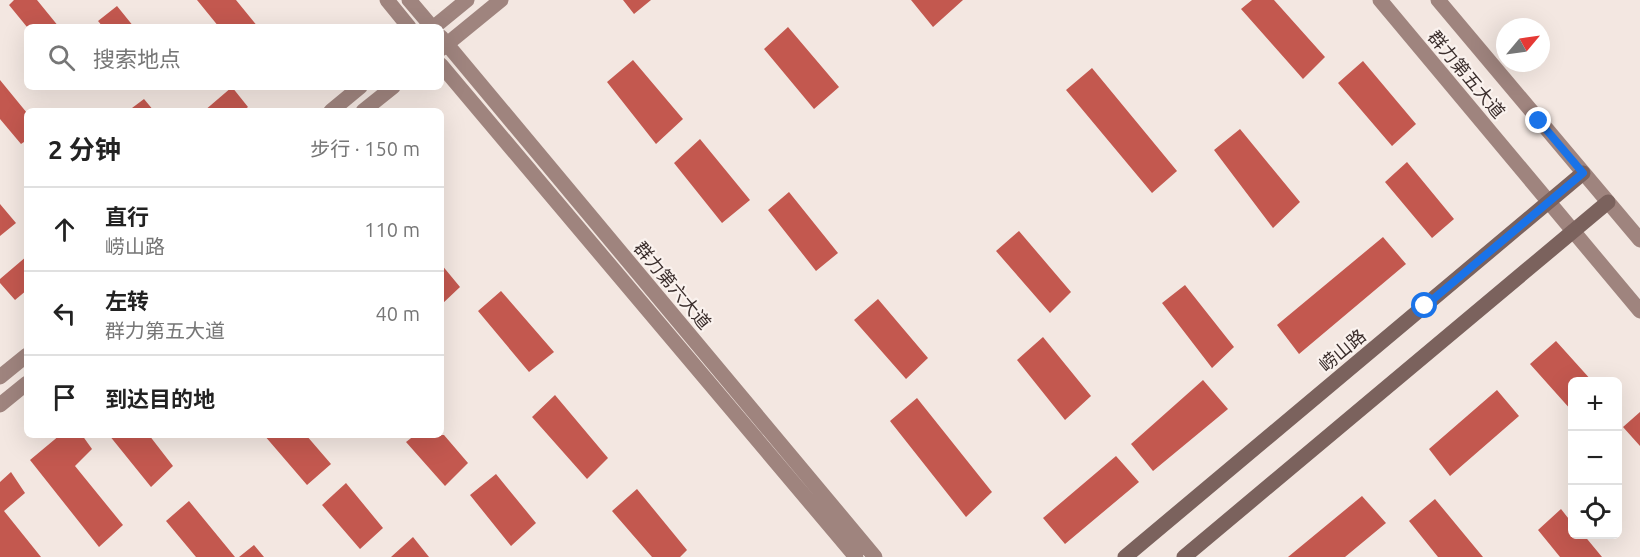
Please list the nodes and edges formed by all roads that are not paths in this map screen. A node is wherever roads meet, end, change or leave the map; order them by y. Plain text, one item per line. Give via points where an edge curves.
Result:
1 (387, 0) edge
2 (409, 0) edge
3 (467, 0) edge
4 (501, 0) edge
5 (1380, 0) edge
6 (1438, 0) edge
7 (407, 24) edge
8 (430, 24) edge
9 (437, 24) edge
10 (444, 43) edge
11 (444, 45) edge
12 (444, 69) edge
13 (356, 90) edge
14 (389, 90) edge
15 (334, 108) edge
16 (367, 108) edge
17 (1583, 173) junction
18 (1549, 202) junction
19 (1608, 202) junction
20 (1574, 232) junction
21 (1640, 240) edge
22 (1640, 311) edge
23 (24, 357) edge
24 (0, 377) edge
25 (24, 385) edge
26 (0, 405) edge
27 (856, 557) edge
28 (875, 557) edge
29 (1125, 557) edge
30 (1184, 557) edge

1 - 7 main road
2 - 8 main road
3 - 9 main road
4 - 10 main road
5 - 18 main road, 群力第五大道
6 - 17 main road, 群力第五大道
11 - 28 main road, 群力第六大道
12 - 27 main road, 群力第六大道
13 - 15 main road
14 - 16 main road
17 - 18 main road, 崂山路
17 - 19 main road, 群力第五大道
18 - 20 main road, 群力第五大道
18 - 29 main road, 崂山路
19 - 20 main road
19 - 21 main road, 群力第五大道
20 - 22 main road, 群力第五大道
20 - 30 main road
23 - 24 main road
25 - 26 main road

